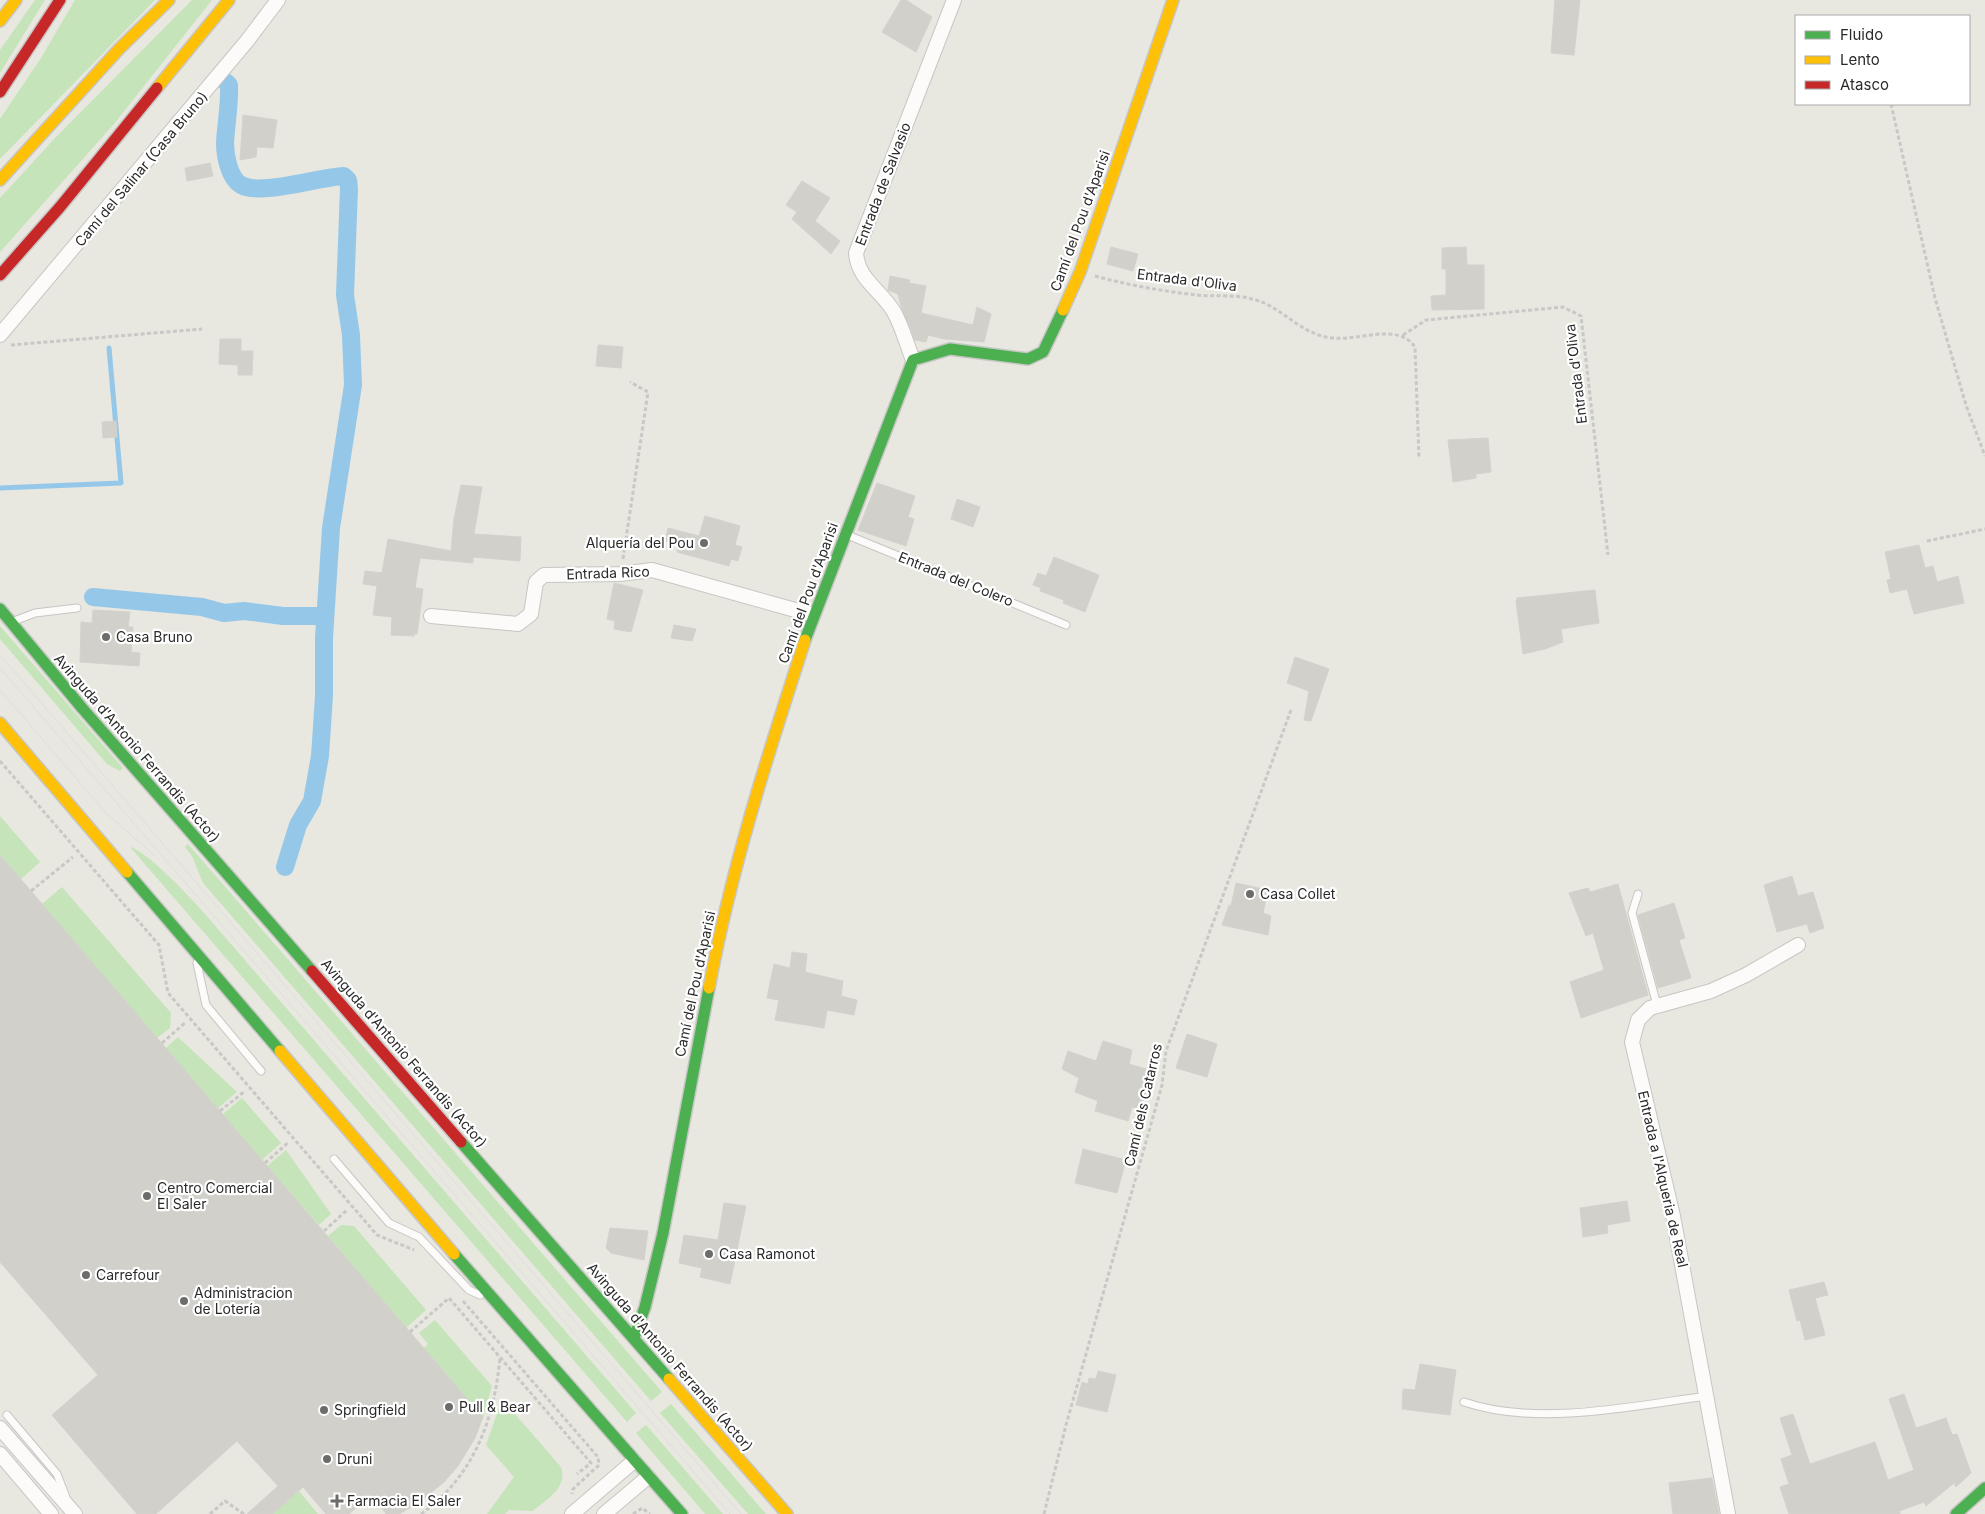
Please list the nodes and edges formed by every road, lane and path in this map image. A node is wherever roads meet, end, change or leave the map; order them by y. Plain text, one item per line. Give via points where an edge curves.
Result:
1 (16, 0) edge
2 (60, 0) edge
3 (168, 0) edge
4 (229, 0) edge
5 (278, 0) edge
6 (954, 0) edge
7 (1172, 0) edge
8 (0, 21) edge
9 (0, 92) edge
10 (1891, 105) edge
11 (0, 180) edge
12 (1080, 272) junction
13 (0, 275) edge
14 (202, 329) dead end
15 (1402, 335) junction
16 (4, 340) edge
17 (913, 360) junction
18 (630, 382) dead end
19 (1985, 456) edge
20 (1419, 458) dead end
21 (1985, 529) edge
22 (845, 534) junction
23 (1927, 541) dead end
24 (1608, 555) dead end
25 (630, 573) junction
26 (77, 608) dead end
27 (0, 609) edge
28 (813, 615) junction
29 (431, 616) dead end
30 (11, 622) junction
31 (1066, 624) dead end
32 (1291, 710) dead end
33 (0, 722) edge
34 (0, 761) edge
35 (73, 858) dead end
36 (31, 891) dead end
37 (1638, 894) dead end
38 (1798, 944) dead end
39 (194, 948) junction
40 (1657, 1005) junction
41 (186, 1022) dead end
42 (162, 1043) dead end
43 (261, 1071) dead end
44 (245, 1091) dead end
45 (220, 1112) dead end
46 (289, 1142) dead end
47 (334, 1159) dead end
48 (265, 1163) dead end
49 (347, 1210) dead end
50 (324, 1231) dead end
51 (420, 1252) dead end
52 (457, 1294) dead end
53 (493, 1300) junction
54 (410, 1332) dead end
55 (634, 1338) junction
56 (500, 1358) junction
57 (1708, 1396) junction
58 (1464, 1402) dead end
59 (7, 1415) dead end
60 (0, 1428) edge
61 (0, 1454) edge
62 (634, 1461) junction
63 (577, 1474) dead end
64 (648, 1476) junction
65 (1985, 1488) edge
66 (577, 1510) edge
67 (72, 1512) edge
68 (52, 1514) edge
69 (210, 1514) edge
70 (244, 1514) edge
71 (421, 1514) edge
72 (604, 1514) edge
73 (633, 1514) edge
74 (650, 1514) edge
75 (682, 1514) edge
76 (787, 1514) edge
77 (1044, 1514) edge
78 (1728, 1514) edge
79 (1956, 1514) edge

1 - 8 main road
2 - 9 main road
3 - 11 main road
4 - 13 main road via 60,207
5 - 16 street, Camí del Salinar (Casa Bruno)
6 - 17 street, Entrada de Salvasio via 856,253 862,275 894,312
7 - 12 main road, Camí del Pou d'Aparisi
10 - 19 path via 1935,298 1966,405
12 - 15 path, Entrada d'Oliva via 1116,282 1187,294 1252,299 1273,308 1299,327 1334,338
12 - 17 main road, Camí del Pou d'Aparisi via 1043,352 1028,359 950,349
14 - 16 path
15 - 20 path via 1415,347
15 - 24 path, Entrada d'Oliva via 1426,320 1563,307 1581,316
17 - 22 main road, Camí del Pou d'Aparisi
18 - 25 path via 648,392 623,560
21 - 23 path
22 - 28 main road, Camí del Pou d'Aparisi
22 - 31 lane, Entrada del Colero
25 - 28 street, Entrada Rico via 652,570
25 - 29 street, Entrada Rico via 544,575 536,582 531,614 518,624
26 - 30 lane via 35,614
27 - 30 main road, Avinguda d'Antonio Ferrandis (Actor)
28 - 55 main road, Camí del Pou d'Aparisi via 761,776 717,944 663,1233
30 - 55 main road, Avinguda d'Antonio Ferrandis (Actor) via 82,708
32 - 77 path, Camí dels Catarros via 1166,1051 1162,1085
33 - 39 main road
34 - 51 path via 159,945 168,993 377,1235
35 - 36 path
37 - 40 lane via 1632,913
38 - 40 street, Entrada a l'Alqueria de Real via 1720,987
39 - 43 lane via 206,1005
39 - 53 main road
40 - 57 street, Entrada a l'Alqueria de Real via 1638,1020 1632,1042 1673,1216
41 - 42 path
44 - 45 path
46 - 48 path
47 - 53 lane via 389,1223 419,1237 469,1290
49 - 50 path
52 - 66 path via 598,1457 599,1465 571,1491
53 - 62 main road
54 - 56 path via 449,1298
55 - 76 main road, Avinguda d'Antonio Ferrandis (Actor)
56 - 63 path via 591,1463
56 - 71 path via 497,1392 480,1444 456,1483
57 - 58 lane via 1598,1412 1486,1409
57 - 78 street, Entrada a l'Alqueria de Real
59 - 67 lane via 57,1474
60 - 67 street
61 - 68 street
62 - 64 main road
62 - 66 street
64 - 72 street
64 - 75 main road
65 - 79 main road
69 - 70 path via 225,1501
73 - 74 path via 642,1508

